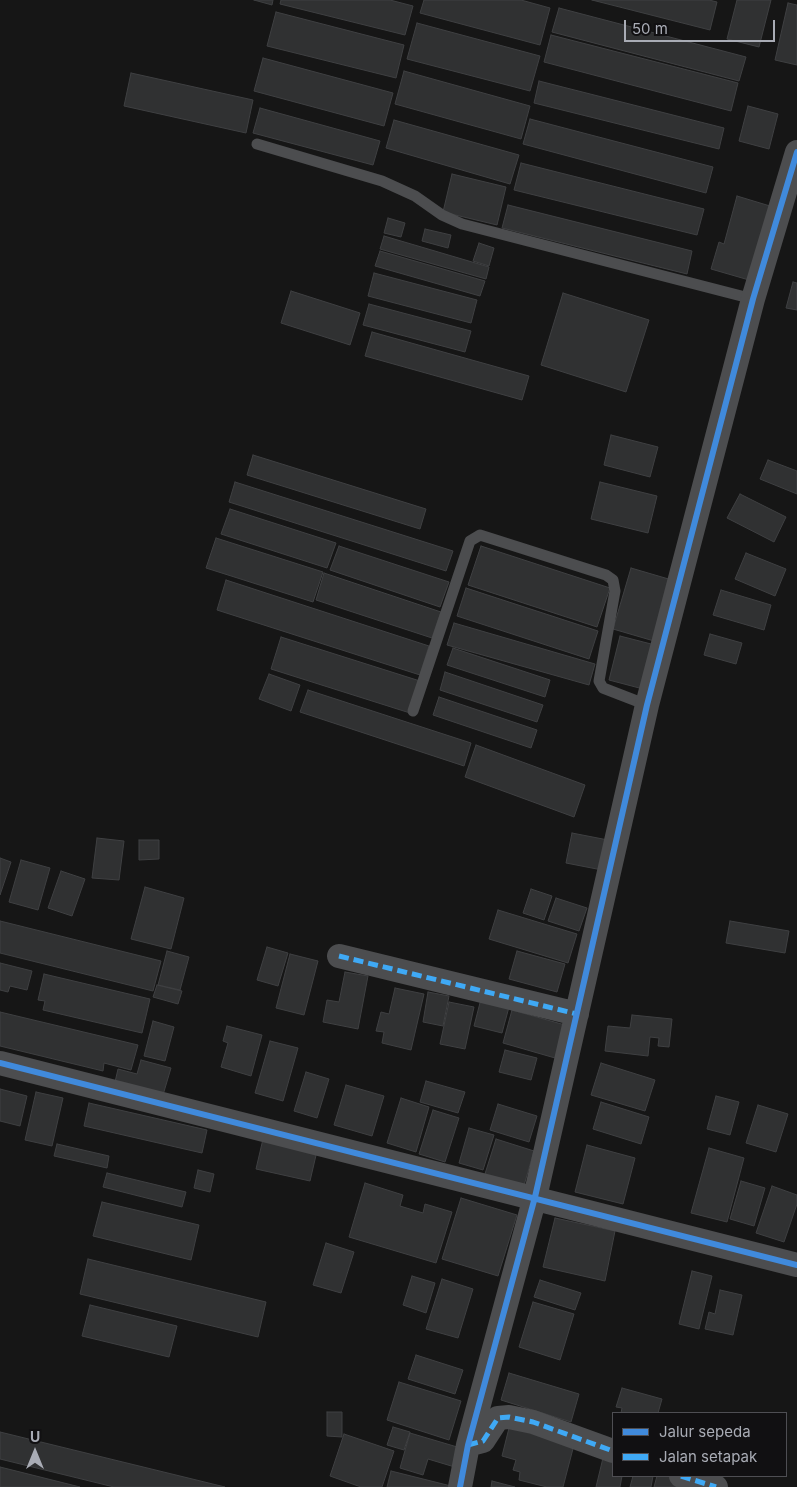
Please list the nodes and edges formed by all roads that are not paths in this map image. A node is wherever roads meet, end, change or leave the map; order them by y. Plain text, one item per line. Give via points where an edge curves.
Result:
1 (257, 144) dead end
2 (797, 153) edge
3 (753, 299) junction
4 (647, 705) junction
5 (414, 711) dead end
6 (340, 956) dead end
7 (577, 1014) junction
8 (0, 1062) edge
9 (535, 1197) junction
10 (797, 1265) edge
11 (468, 1445) junction
12 (612, 1451) edge
13 (684, 1477) edge
14 (460, 1487) edge
15 (716, 1487) edge

1 - 3 lane via 382,180 462,224
2 - 3 street
3 - 4 street
4 - 5 lane via 603,688 599,681 615,591 613,580 480,535 470,541
4 - 7 street
6 - 7 street
7 - 9 street
8 - 9 street
9 - 10 street
9 - 11 street
11 - 12 street via 483,1441 498,1418 509,1416
11 - 14 street
13 - 15 street

